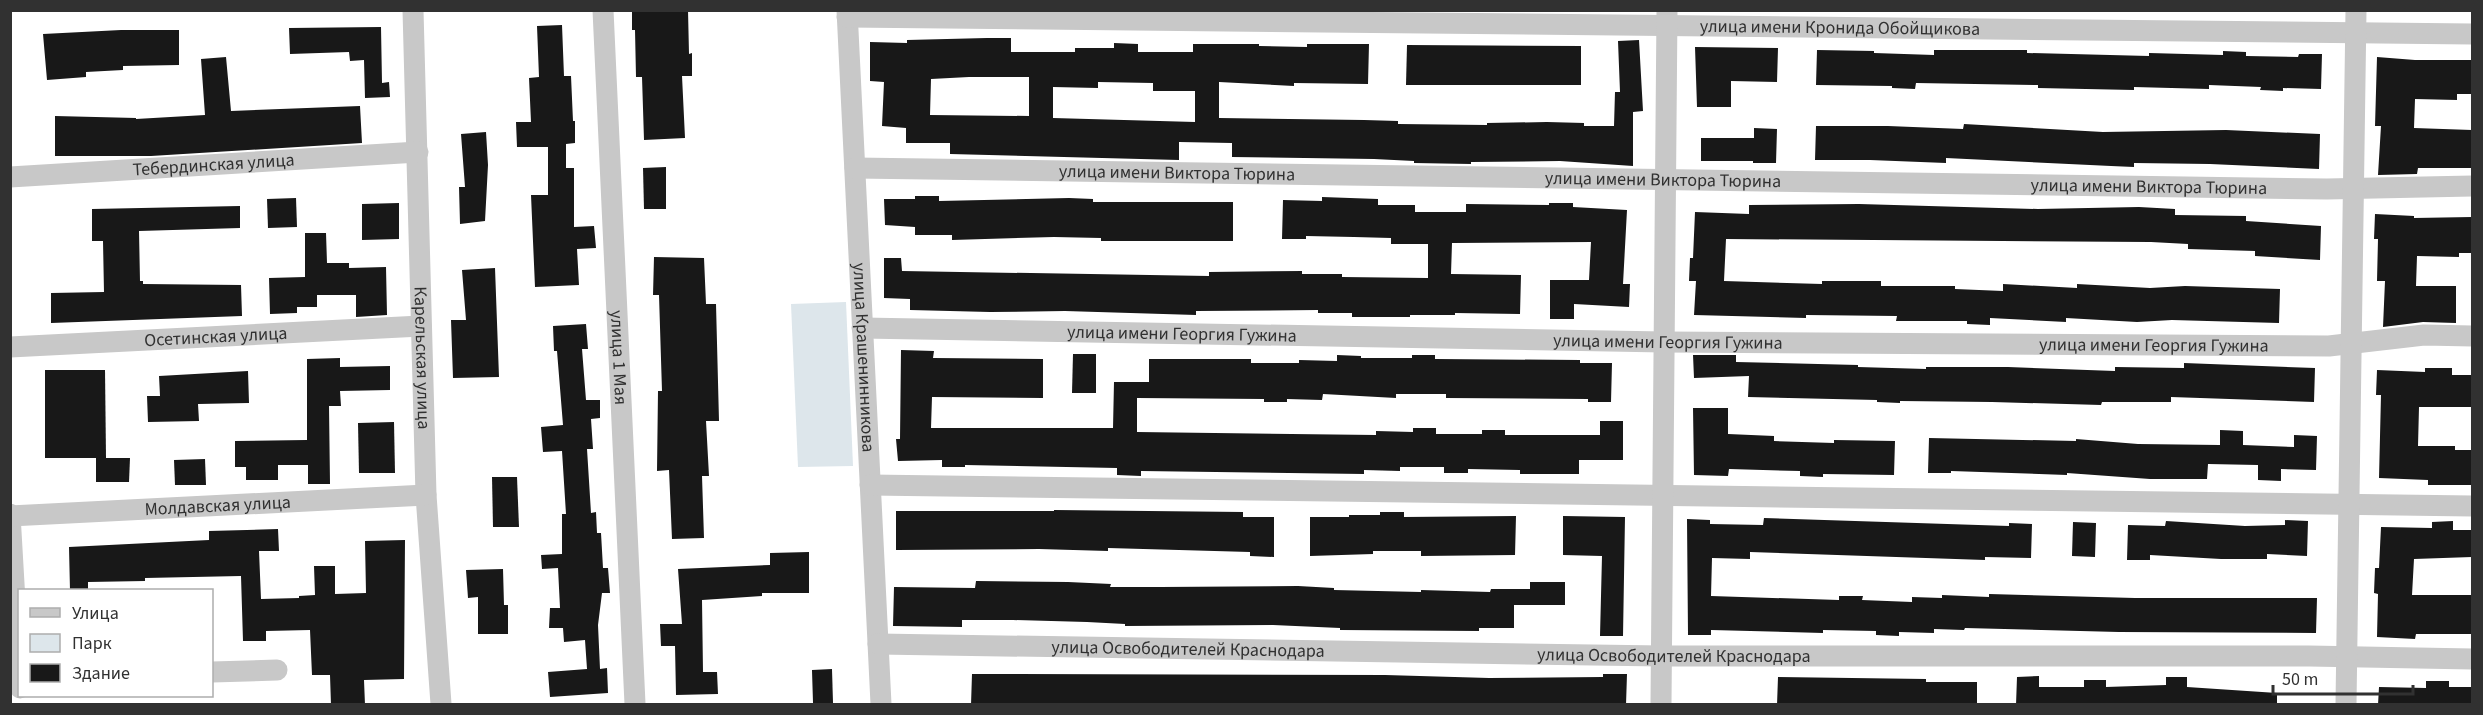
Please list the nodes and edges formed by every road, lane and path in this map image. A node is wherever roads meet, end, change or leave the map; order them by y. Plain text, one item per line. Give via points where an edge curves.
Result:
1 (413, 10) edge
2 (603, 10) edge
3 (2356, 10) edge
4 (847, 14) edge
5 (1666, 18) edge
6 (2356, 33) junction
7 (2472, 34) edge
8 (418, 152) junction
9 (855, 168) junction
10 (10, 177) edge
11 (1665, 180) junction
12 (2472, 186) edge
13 (2354, 189) junction
14 (421, 326) junction
15 (862, 328) junction
16 (2472, 336) edge
17 (1664, 342) junction
18 (2351, 344) junction
19 (10, 347) edge
20 (870, 485) junction
21 (426, 495) junction
22 (1663, 496) junction
23 (2349, 503) junction
24 (2472, 506) edge
25 (11, 515) edge
26 (878, 644) junction
27 (1662, 656) junction
28 (2346, 657) junction
29 (18, 658) edge
30 (2472, 659) edge
31 (277, 670) dead end
32 (213, 672) edge
33 (441, 705) edge
34 (635, 705) edge
35 (881, 705) edge
36 (1661, 705) edge
37 (2346, 705) edge

1 - 8 street, Карельская улица
2 - 34 street, улица 1 Мая
3 - 6 street
4 - 5 street, улица имени Кронида Обойщикова
4 - 9 street, улица Крашенинникова
5 - 6 street, улица имени Кронида Обойщикова
5 - 11 street
6 - 7 street, улица имени Кронида Обойщикова
6 - 13 street
8 - 10 street, Тебердинская улица
8 - 14 street, Карельская улица
9 - 11 street, улица имени Виктора Тюрина
9 - 15 street, улица Крашенинникова
11 - 13 street, улица имени Виктора Тюрина
11 - 17 street
12 - 13 street, улица имени Виктора Тюрина
13 - 18 street
14 - 19 street, Осетинская улица
14 - 21 street, Карельская улица
15 - 17 street, улица имени Георгия Гужина
15 - 20 street, улица Крашенинникова
16 - 18 street, улица имени Георгия Гужина via 2424,335
17 - 18 street, улица имени Георгия Гужина
17 - 22 street
18 - 23 street
20 - 22 street
20 - 26 street, улица Крашенинникова
21 - 25 street, Молдавская улица
21 - 33 street, Карельская улица
22 - 23 street
22 - 27 street
23 - 24 street
23 - 28 street
25 - 29 street
26 - 27 street, улица Освободителей Краснодара
26 - 35 street, улица Крашенинникова
27 - 28 street, улица Освободителей Краснодара
27 - 36 street
28 - 30 street, улица Освободителей Краснодара
28 - 37 street
31 - 32 street

